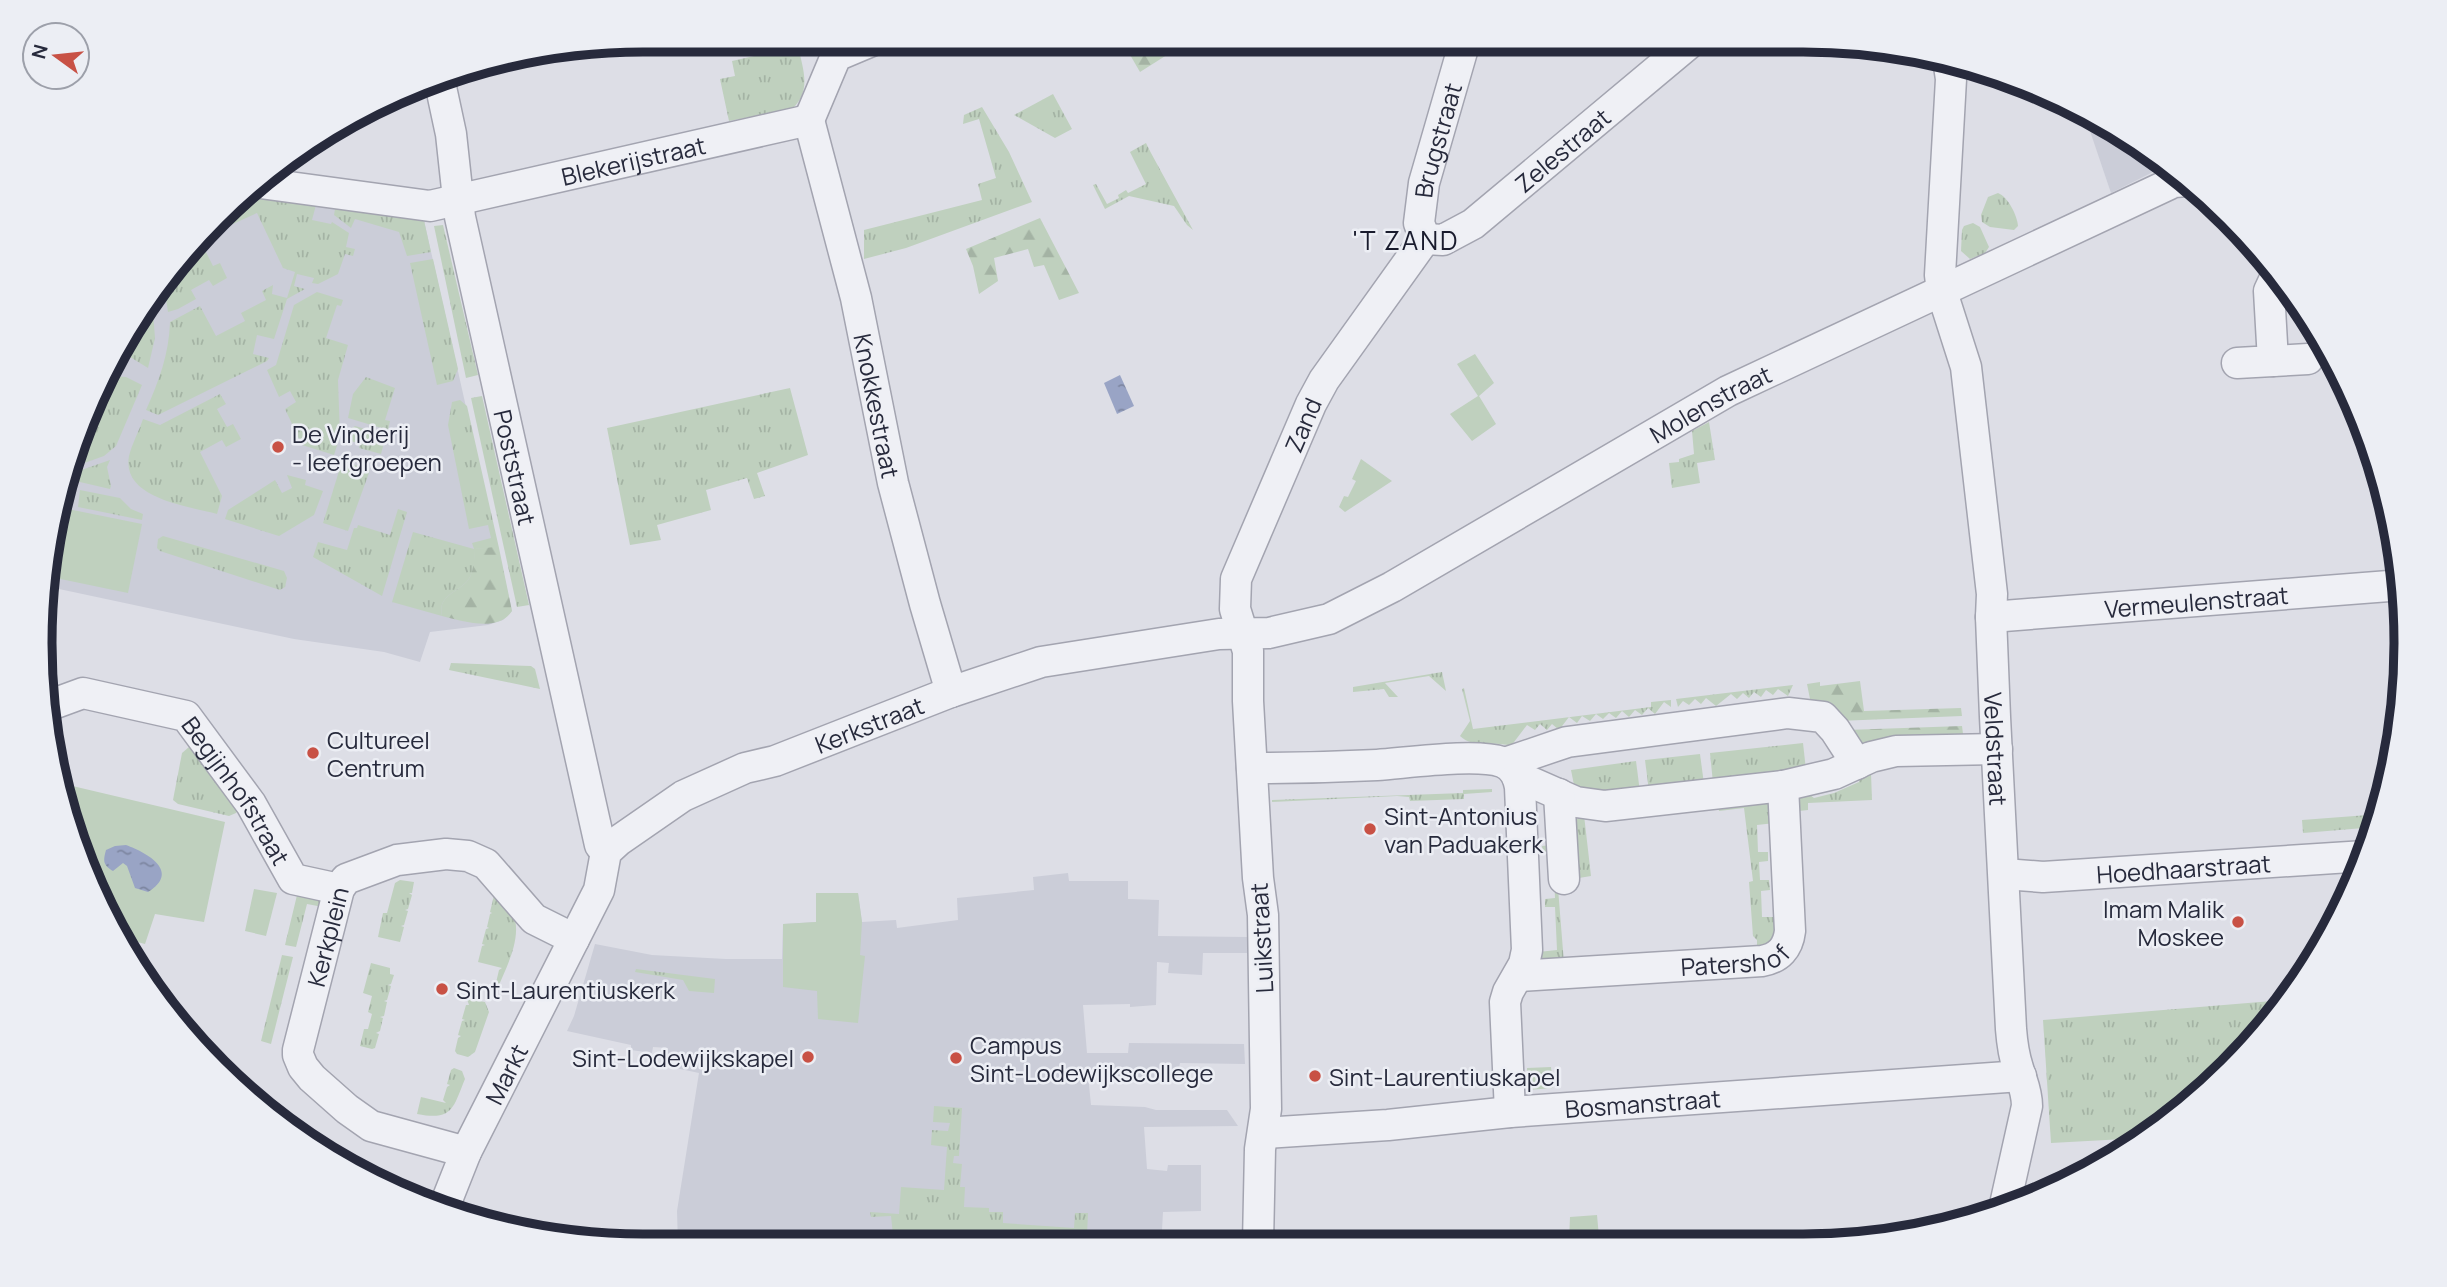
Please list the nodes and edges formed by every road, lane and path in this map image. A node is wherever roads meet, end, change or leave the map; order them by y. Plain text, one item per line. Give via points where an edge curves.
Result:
1 (830, 52) edge
2 (1462, 52) edge
3 (1679, 52) edge
4 (1950, 72) edge
5 (441, 88) edge
6 (809, 120) junction
7 (2173, 183) edge
8 (272, 185) edge
9 (458, 200) junction
10 (1425, 239) junction
11 (2272, 284) edge
12 (1942, 292) junction
13 (2308, 359) dead end
14 (2273, 361) junction
15 (2237, 363) dead end
16 (2391, 586) edge
17 (1991, 617) junction
18 (1243, 633) junction
19 (951, 692) junction
20 (56, 703) edge
21 (1997, 749) junction
22 (1857, 764) junction
23 (1252, 768) junction
24 (1511, 769) junction
25 (1783, 786) junction
26 (1559, 794) junction
27 (606, 852) junction
28 (2355, 857) edge
29 (2004, 874) junction
30 (1564, 879) dead end
31 (340, 889) junction
32 (574, 939) junction
33 (1518, 976) junction
34 (2021, 1076) junction
35 (1510, 1112) junction
36 (1264, 1133) junction
37 (466, 1152) junction
38 (2006, 1198) edge
39 (447, 1200) edge
40 (1258, 1234) edge

1 - 6 street
2 - 10 street, Brugstraat via 1424,183 1419,223
3 - 10 street, Zelestraat via 1472,225 1443,240
4 - 12 street, Veldstraat
5 - 9 street, Poststraat
6 - 9 street, Blekerijstraat
6 - 19 street, Knokkestraat via 856,298 893,483
7 - 12 street, Molenstraat
8 - 9 street, Blekerijstraat via 430,206
9 - 27 street, Poststraat via 597,832
10 - 18 street, Zand via 1311,404 1238,570 1235,609
11 - 14 street
12 - 17 street, Veldstraat via 1966,368
12 - 18 street, Molenstraat via 1728,391 1367,601 1300,628
13 - 14 street
14 - 15 street
16 - 17 street, Vermeulenstraat
17 - 21 street, Veldstraat
18 - 19 street, Kerkstraat via 1041,662
18 - 23 street, Luikstraat via 1248,651
19 - 27 street, Kerkstraat via 775,761 745,768 683,796
20 - 31 street, Begijnhofstraat via 83,693 187,716 251,804 293,879
21 - 22 street via 1896,751
21 - 29 street, Veldstraat
22 - 24 street via 1823,717 1788,713 1567,742
22 - 25 street
23 - 24 street via 1492,760
23 - 36 street, Luikstraat via 1263,915
24 - 26 street
24 - 33 street via 1520,787 1528,937
25 - 26 street via 1605,806
25 - 33 street, Patershof via 1790,931 1779,955 1762,961
26 - 30 street
27 - 32 street via 599,890
28 - 29 street, Hoedhaarstraat via 2043,877
29 - 34 street, Veldstraat via 2011,1029
31 - 32 street, Kerkplein via 346,880 397,860 467,856 486,864 534,919
31 - 37 street, Kerkplein via 299,1060 312,1078 371,1126
32 - 37 street, Markt
33 - 35 street via 1506,1002
34 - 35 street, Bosmanstraat
34 - 38 street, Veldstraat via 2027,1106
35 - 36 street, Bosmanstraat
36 - 40 street, Luikstraat
37 - 39 street, Markt

